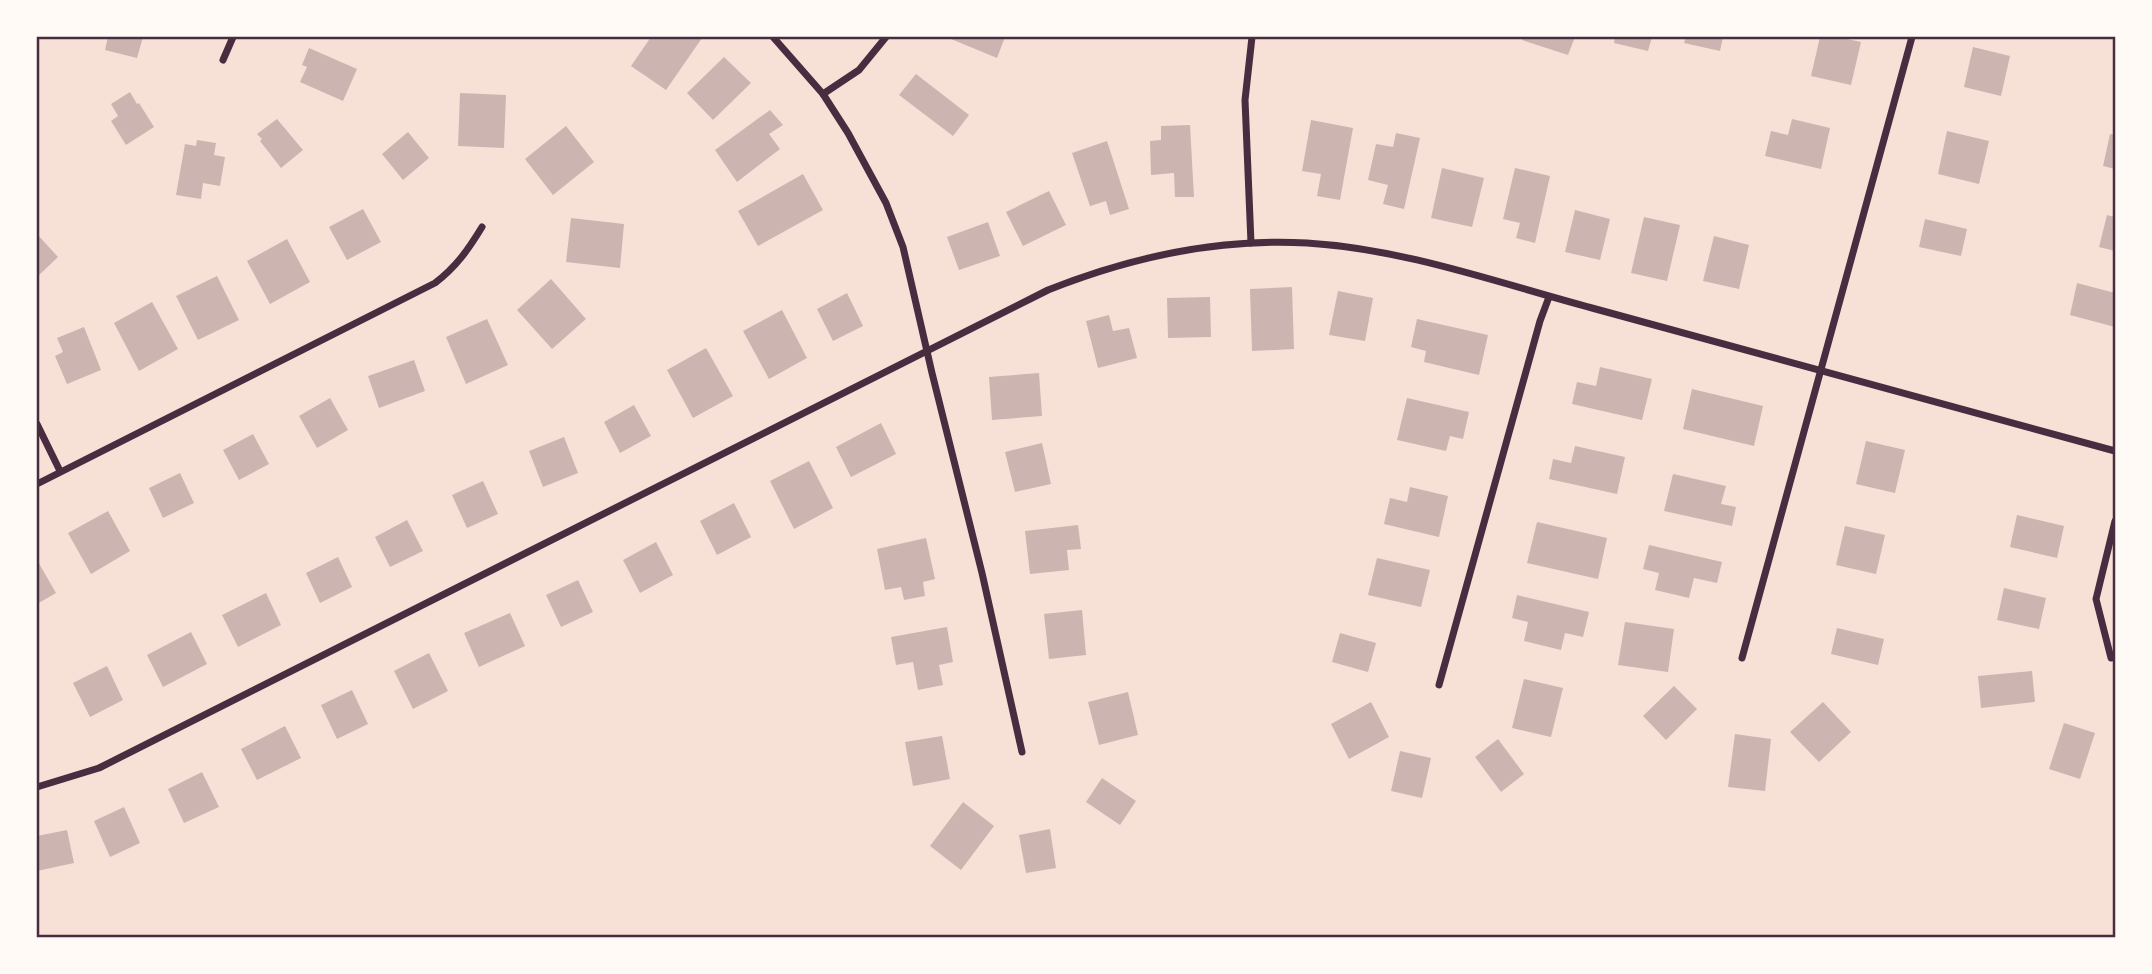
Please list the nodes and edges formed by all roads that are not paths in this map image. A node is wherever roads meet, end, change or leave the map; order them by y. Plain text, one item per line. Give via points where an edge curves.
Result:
1 (233, 37) edge
2 (773, 37) edge
3 (886, 37) edge
4 (1252, 37) edge
5 (1912, 37) edge
6 (223, 60) dead end
7 (823, 94) junction
8 (482, 227) dead end
9 (1251, 243) junction
10 (1549, 297) junction
11 (927, 349) junction
12 (1820, 371) junction
13 (37, 424) edge
14 (2115, 451) edge
15 (60, 471) junction
16 (37, 484) edge
17 (2115, 521) edge
18 (1742, 658) dead end
19 (2111, 658) dead end
20 (1439, 685) dead end
21 (1022, 752) dead end
22 (37, 788) edge

1 - 6 street
2 - 7 street
3 - 7 street via 859,69
4 - 9 street via 1245,100
5 - 12 street
7 - 11 street via 886,203 903,247
8 - 15 street via 465,255 435,283
9 - 10 street via 1375,250
9 - 11 street via 1158,255 1085,275
10 - 12 street
10 - 20 street
11 - 21 street
11 - 22 street via 99,768
12 - 14 street
12 - 18 street
13 - 15 street
15 - 16 street
17 - 19 street via 2096,599

